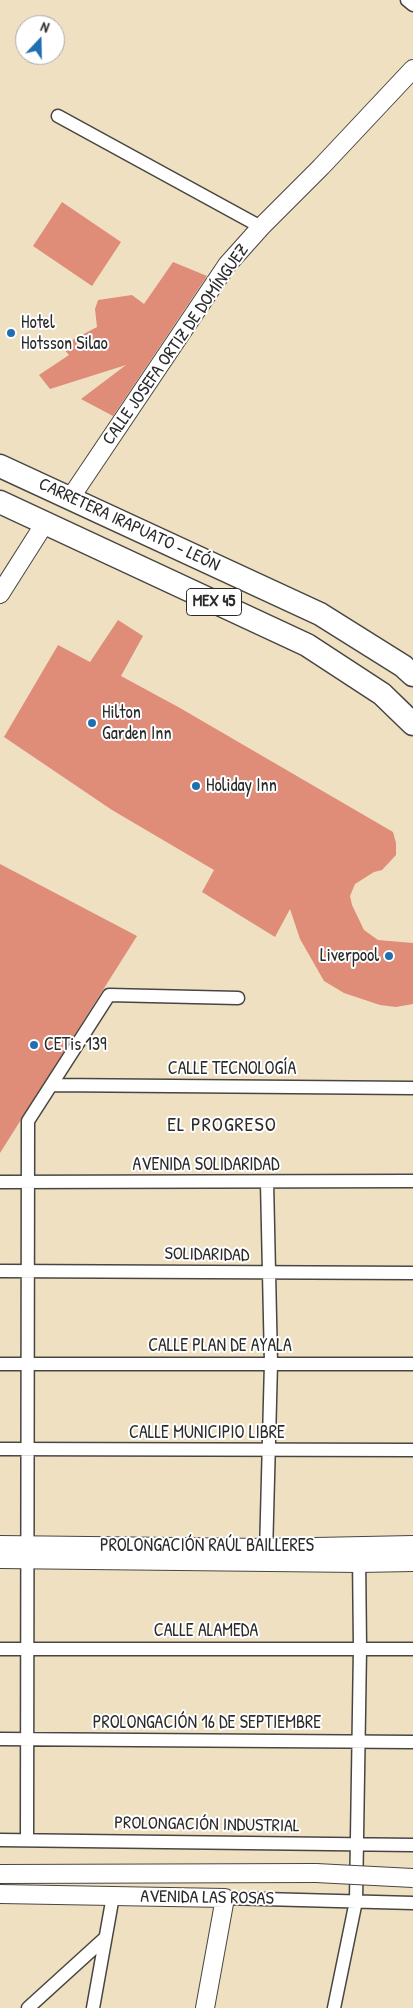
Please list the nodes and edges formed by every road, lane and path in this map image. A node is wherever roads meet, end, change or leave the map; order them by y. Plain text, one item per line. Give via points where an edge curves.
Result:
1 (407, 0) edge
2 (413, 5) edge
3 (413, 68) edge
4 (58, 116) dead end
5 (260, 227) junction
6 (0, 466) edge
7 (71, 497) junction
8 (0, 502) edge
9 (45, 523) junction
10 (0, 594) edge
11 (413, 675) edge
12 (413, 724) edge
13 (238, 998) dead end
14 (51, 1085) junction
15 (413, 1088) edge
16 (413, 1180) edge
17 (0, 1182) edge
18 (28, 1182) junction
19 (267, 1182) junction
20 (0, 1271) edge
21 (28, 1271) junction
22 (413, 1273) edge
23 (269, 1274) junction
24 (271, 1363) junction
25 (0, 1364) edge
26 (28, 1364) junction
27 (413, 1364) edge
28 (0, 1449) edge
29 (27, 1449) junction
30 (413, 1450) edge
31 (268, 1451) junction
32 (0, 1545) edge
33 (413, 1545) edge
34 (26, 1552) junction
35 (266, 1555) junction
36 (359, 1555) junction
37 (0, 1559) edge
38 (413, 1562) edge
39 (360, 1648) junction
40 (0, 1649) edge
41 (27, 1649) junction
42 (413, 1649) edge
43 (0, 1739) edge
44 (27, 1739) junction
45 (358, 1742) junction
46 (413, 1742) edge
47 (0, 1840) edge
48 (27, 1840) junction
49 (356, 1844) junction
50 (413, 1845) edge
51 (0, 1874) edge
52 (413, 1878) edge
53 (0, 1894) edge
54 (113, 1896) junction
55 (225, 1898) junction
56 (356, 1901) junction
57 (413, 1903) edge
58 (106, 1938) junction
59 (28, 2008) edge
60 (93, 2008) edge
61 (205, 2008) edge
62 (334, 2008) edge

1 - 2 street
3 - 5 street, CALLE JOSEFA ORTIZ DE DOMÍNGUEZ
4 - 5 street
5 - 7 street, CALLE JOSEFA ORTIZ DE DOMÍNGUEZ via 227,265
6 - 7 highway, CARRETERA IRAPUATO - LEÓN / MEX 45
7 - 11 highway, CARRETERA IRAPUATO - LEÓN / MEX 45 via 320,614
8 - 9 highway, CARRETERA IRAPUATO - LEÓN / MEX 45
9 - 10 street
9 - 12 highway, CARRETERA IRAPUATO - LEÓN / MEX 45 via 307,645 382,694
13 - 14 street via 110,996
14 - 15 street, CALLE TECNOLOGÍA
14 - 18 street via 28,1121
16 - 19 street, AVENIDA SOLIDARIDAD
17 - 18 street, AVENIDA SOLIDARIDAD
18 - 19 street, AVENIDA SOLIDARIDAD
18 - 21 street
19 - 23 street
20 - 21 street, SOLIDARIDAD
21 - 23 street, SOLIDARIDAD
21 - 26 street
22 - 23 street, SOLIDARIDAD
23 - 24 street
24 - 26 street, CALLE PLAN DE AYALA
24 - 27 street, CALLE PLAN DE AYALA
24 - 31 street
25 - 26 street, CALLE PLAN DE AYALA
26 - 29 street
28 - 29 street, CALLE MUNICIPIO LIBRE
29 - 31 street, CALLE MUNICIPIO LIBRE
29 - 34 street
30 - 31 street, CALLE MUNICIPIO LIBRE
31 - 35 street
32 - 34 street, PROLONGACIÓN RAÚL BAILLERES
33 - 36 street, PROLONGACIÓN RAÚL BAILLERES
34 - 35 street, PROLONGACIÓN RAÚL BAILLERES
34 - 37 street, PROLONGACIÓN RAÚL BAILLERES
34 - 41 street
35 - 36 street, PROLONGACIÓN RAÚL BAILLERES
36 - 38 street, PROLONGACIÓN RAÚL BAILLERES
36 - 39 street
39 - 41 street, CALLE ALAMEDA
39 - 42 street, CALLE ALAMEDA
39 - 45 street
40 - 41 street, CALLE ALAMEDA
41 - 44 street
43 - 44 street, PROLONGACIÓN 16 DE SEPTIEMBRE
44 - 45 street, PROLONGACIÓN 16 DE SEPTIEMBRE
44 - 48 street
45 - 46 street, PROLONGACIÓN 16 DE SEPTIEMBRE
45 - 49 street
47 - 48 street, PROLONGACIÓN INDUSTRIAL
48 - 49 street, PROLONGACIÓN INDUSTRIAL
49 - 50 street, PROLONGACIÓN INDUSTRIAL
49 - 56 street
51 - 52 street, AVENIDA LAS ROSAS, bridge via 316,1873
53 - 54 street, AVENIDA LAS ROSAS
54 - 55 street, AVENIDA LAS ROSAS
54 - 58 street
55 - 56 street, AVENIDA LAS ROSAS
55 - 61 street
56 - 57 street, AVENIDA LAS ROSAS
56 - 62 street
58 - 59 street
58 - 60 street

